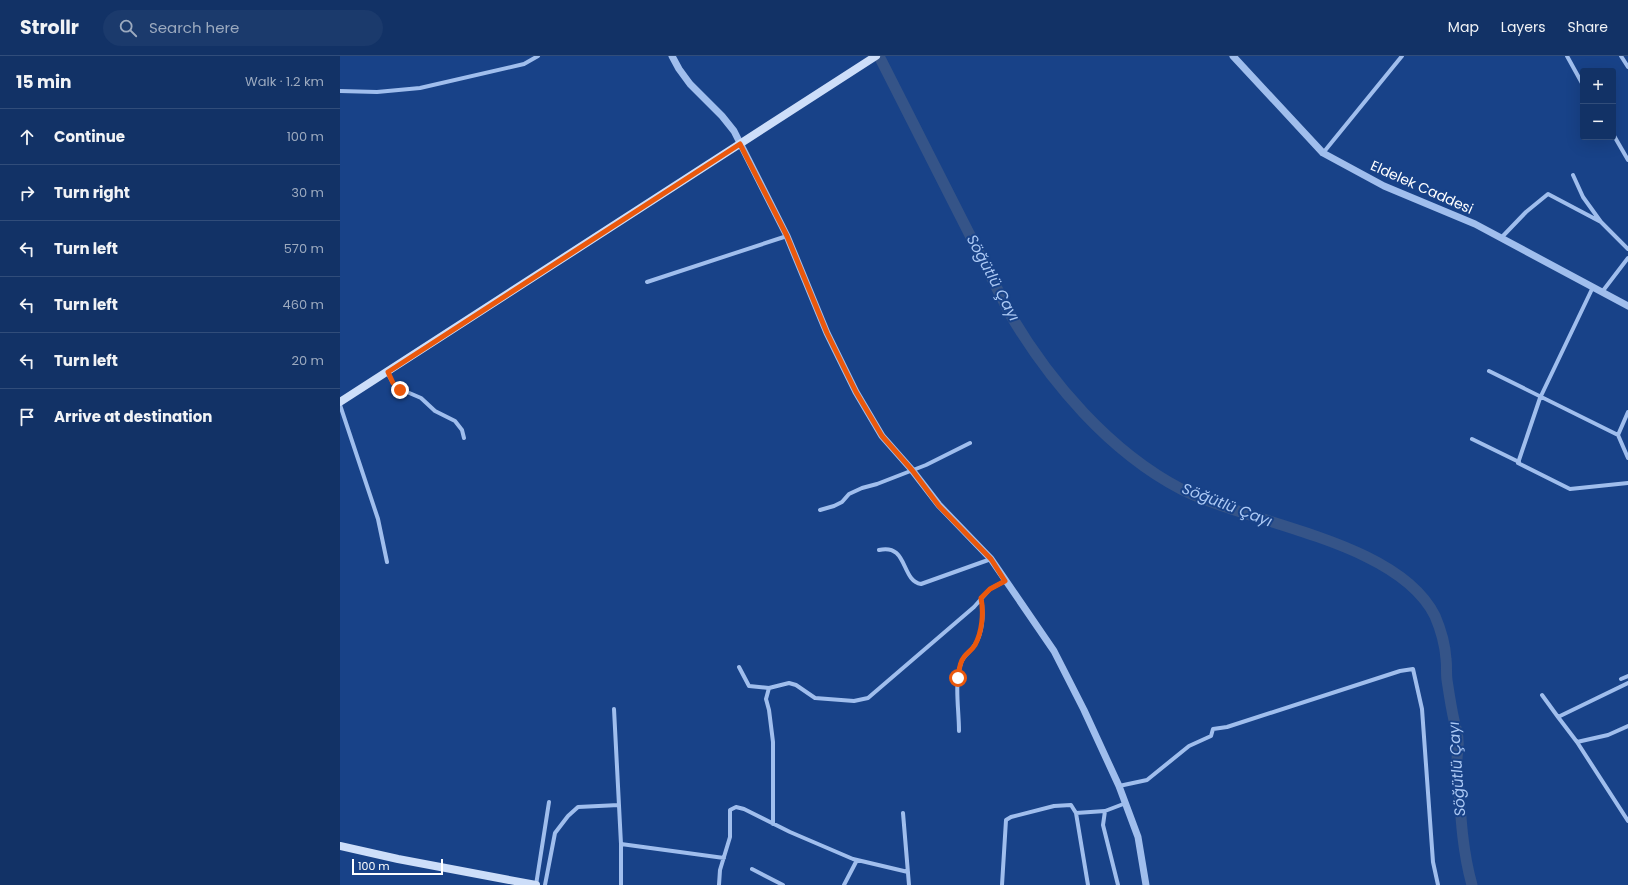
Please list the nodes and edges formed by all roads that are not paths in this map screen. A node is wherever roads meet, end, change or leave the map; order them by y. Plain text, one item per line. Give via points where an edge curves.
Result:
1 (538, 56) edge
2 (672, 56) edge
3 (876, 56) edge
4 (1233, 56) edge
5 (1402, 56) edge
6 (1567, 56) edge
7 (1621, 56) edge
8 (1628, 67) edge
9 (1580, 80) edge
10 (340, 91) edge
11 (1616, 139) edge
12 (740, 144) junction
13 (1323, 153) junction
14 (1628, 160) edge
15 (1573, 175) dead end
16 (1601, 222) junction
17 (787, 236) junction
18 (1501, 238) junction
19 (1628, 250) edge
20 (1628, 258) edge
21 (647, 282) dead end
22 (1593, 287) junction
23 (1602, 292) junction
24 (1628, 306) edge
25 (1489, 371) dead end
26 (388, 372) junction
27 (1540, 398) junction
28 (340, 402) edge
29 (340, 405) edge
30 (1628, 412) edge
31 (1618, 435) junction
32 (464, 438) dead end
33 (1472, 439) dead end
34 (970, 443) dead end
35 (1628, 458) edge
36 (1519, 462) junction
37 (912, 470) junction
38 (1628, 483) edge
39 (820, 510) dead end
40 (879, 550) dead end
41 (991, 559) junction
42 (386, 562) dead end
43 (1005, 581) junction
44 (981, 598) junction
45 (739, 667) dead end
46 (1628, 676) edge
47 (1621, 679) dead end
48 (1628, 683) edge
49 (769, 688) junction
50 (1542, 695) dead end
51 (614, 709) dead end
52 (1558, 717) junction
53 (1628, 726) edge
54 (959, 731) dead end
55 (1577, 742) junction
56 (1119, 786) junction
57 (549, 802) dead end
58 (1126, 803) junction
59 (619, 805) junction
60 (1105, 811) junction
61 (1076, 813) junction
62 (903, 814) dead end
63 (1628, 821) edge
64 (773, 824) junction
65 (621, 844) junction
66 (340, 846) edge
67 (724, 858) junction
68 (857, 860) junction
69 (752, 869) dead end
70 (908, 872) junction
71 (536, 885) edge
72 (545, 885) edge
73 (621, 885) edge
74 (719, 885) edge
75 (783, 885) edge
76 (844, 885) edge
77 (909, 885) edge
78 (1002, 885) edge
79 (1088, 885) edge
80 (1118, 885) edge
81 (1146, 885) edge
82 (1438, 885) edge

1 - 10 street via 524,64 420,88 377,92
2 - 12 street via 690,84 722,116
3 - 12 main road
4 - 13 street, Eldelek Caddesi
5 - 13 street
6 - 9 street
7 - 8 street
11 - 14 street
12 - 17 street
12 - 26 main road
13 - 18 street, Eldelek Caddesi via 1384,186 1475,224
15 - 16 street via 1583,197
16 - 18 street via 1548,194
16 - 19 street
17 - 21 street
17 - 37 street via 827,333 856,392 882,436
18 - 22 street, Eldelek Caddesi
20 - 23 street
22 - 23 street, Eldelek Caddesi
22 - 27 street
23 - 24 street, Eldelek Caddesi
25 - 27 street
26 - 28 main road
26 - 32 street via 400,390 421,398 435,411 455,421
27 - 31 street
27 - 36 street
29 - 42 street via 378,520
30 - 31 street
31 - 35 street
33 - 36 street
34 - 37 street
36 - 38 street via 1570,489
37 - 39 street via 862,488 849,494 842,502
37 - 41 street via 939,506
40 - 41 street via 888,549 895,552 913,581 921,584
41 - 43 street
43 - 44 street via 990,589
43 - 56 street via 1054,651
44 - 49 street via 974,607 868,698 854,701 815,698 789,683
44 - 54 street via 982,613 977,640 974,648 964,657 958,678
45 - 49 street via 749,686
46 - 47 street
48 - 52 street
49 - 64 street via 766,700 773,742
50 - 52 street
51 - 59 street
52 - 55 street
53 - 55 street via 1608,735
55 - 63 street
56 - 58 street
56 - 82 street via 1147,780 1189,746 1211,736 1213,729 1227,727 1413,668 1422,709 1432,855
57 - 71 street
58 - 60 street
58 - 81 street via 1138,836
59 - 65 street
59 - 72 street via 578,807 568,816 555,833
60 - 61 street
60 - 80 street via 1103,825
61 - 78 street via 1071,805 1054,806 1006,820
61 - 79 street
62 - 70 street
64 - 67 street via 744,809 736,807 730,810 730,837
64 - 68 street
65 - 67 street
65 - 73 street
66 - 71 main road
67 - 74 street
68 - 70 street
68 - 76 street
69 - 75 street
70 - 77 street

